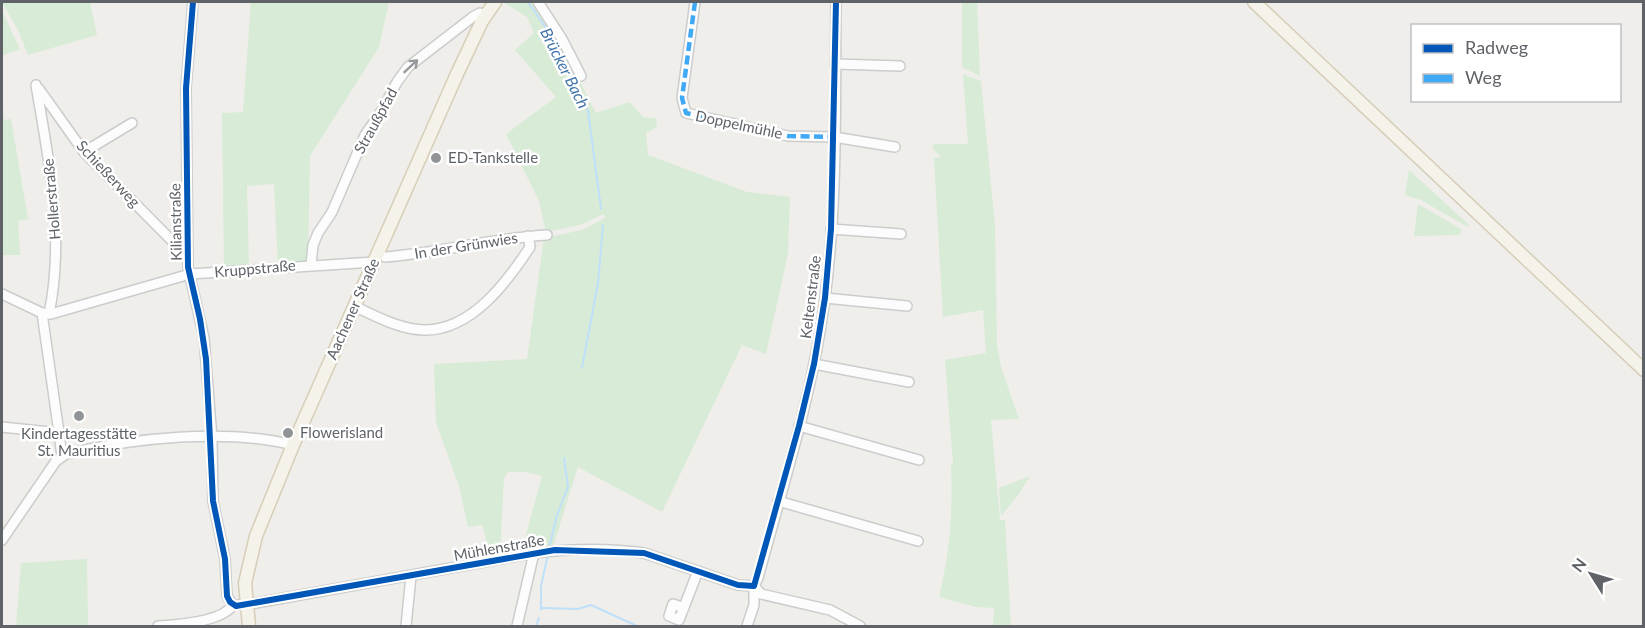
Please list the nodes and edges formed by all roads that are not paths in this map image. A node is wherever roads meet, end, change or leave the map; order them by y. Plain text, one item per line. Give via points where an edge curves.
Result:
1 (193, 2) edge
2 (495, 2) edge
3 (538, 2) edge
4 (695, 2) edge
5 (836, 2) edge
6 (1254, 2) edge
7 (485, 16) junction
8 (835, 64) junction
9 (900, 66) dead end
10 (581, 76) dead end
11 (36, 85) joint
12 (132, 123) dead end
13 (834, 137) junction
14 (895, 147) dead end
15 (84, 152) junction
16 (831, 229) junction
17 (901, 234) dead end
18 (547, 235) dead end
19 (528, 236) junction
20 (188, 257) junction
21 (379, 260) junction
22 (311, 265) junction
23 (190, 274) junction
24 (2, 294) edge
25 (825, 298) junction
26 (354, 306) junction
27 (907, 306) dead end
28 (46, 313) junction
29 (814, 364) junction
30 (1644, 370) edge
31 (909, 382) dead end
32 (799, 426) junction
33 (2, 427) edge
34 (59, 433) junction
35 (212, 438) junction
36 (293, 445) junction
37 (62, 456) junction
38 (919, 460) dead end
39 (778, 501) junction
40 (2, 540) edge
41 (918, 541) dead end
42 (538, 552) junction
43 (698, 571) junction
44 (411, 576) junction
45 (754, 586) junction
46 (239, 605) junction
47 (684, 608) dead end
48 (158, 627) edge
49 (249, 627) edge
50 (406, 627) edge
51 (517, 627) edge
52 (747, 627) edge
53 (860, 627) edge

1 - 20 street, Kilianstraße via 186,88
2 - 7 main road, Aachener Straße
3 - 10 street
4 - 13 street, Doppelmühle via 682,98 686,113 788,136
5 - 8 street, Keltenstraße
6 - 30 main road
7 - 21 main road, Aachener Straße
22 -> 7 street, Straußpfad via 315,240 343,189 365,135 403,74 474,16
8 - 9 street
8 - 13 street, Keltenstraße
11 - 15 street, Schießerweg
11 - 28 street, Hollerstraße via 56,219 57,252
12 - 15 street
13 - 14 street
13 - 16 street, Keltenstraße
15 - 20 street, Schießerweg
16 - 17 street
16 - 25 street, Keltenstraße
18 - 19 street, In der Grünwies
19 - 21 street, In der Grünwies
19 - 26 street via 530,247 497,290 464,319 445,327 425,330 399,324
20 - 23 street, Kilianstraße
21 - 22 street, Kruppstraße
21 - 26 main road, Aachener Straße
22 - 23 street, Kruppstraße
23 - 28 street, Kruppstraße
23 - 35 street, Kilianstraße via 204,338
24 - 28 street
25 - 27 street, Keltenstraße
25 - 29 street, Keltenstraße
26 - 36 main road, Aachener Straße
28 - 34 street, Hollerstraße
29 - 31 street
29 - 32 street, Keltenstraße
32 - 38 street
32 - 39 street, Keltenstraße
33 - 34 street
34 - 37 street, Hollerstraße
35 - 36 street via 265,439
35 - 37 street via 157,439
35 - 46 street, Kilianstraße via 213,501 225,559 227,596
36 - 46 main road, Aachener Straße via 252,546
37 - 40 street
39 - 41 street
39 - 45 street, Keltenstraße
42 - 43 street, Mühlenstraße via 629,551
42 - 44 street, Mühlenstraße
42 - 51 street
43 - 45 street, Mühlenstraße via 738,585
43 - 47 street
44 - 46 street, Mühlenstraße
44 - 50 street
45 - 52 street, Keltenstraße via 754,605
45 - 53 street, Mühlenstraße via 761,594 830,609
46 - 48 street, Mühlenstraße via 205,620
46 - 49 main road, Aachener Straße

